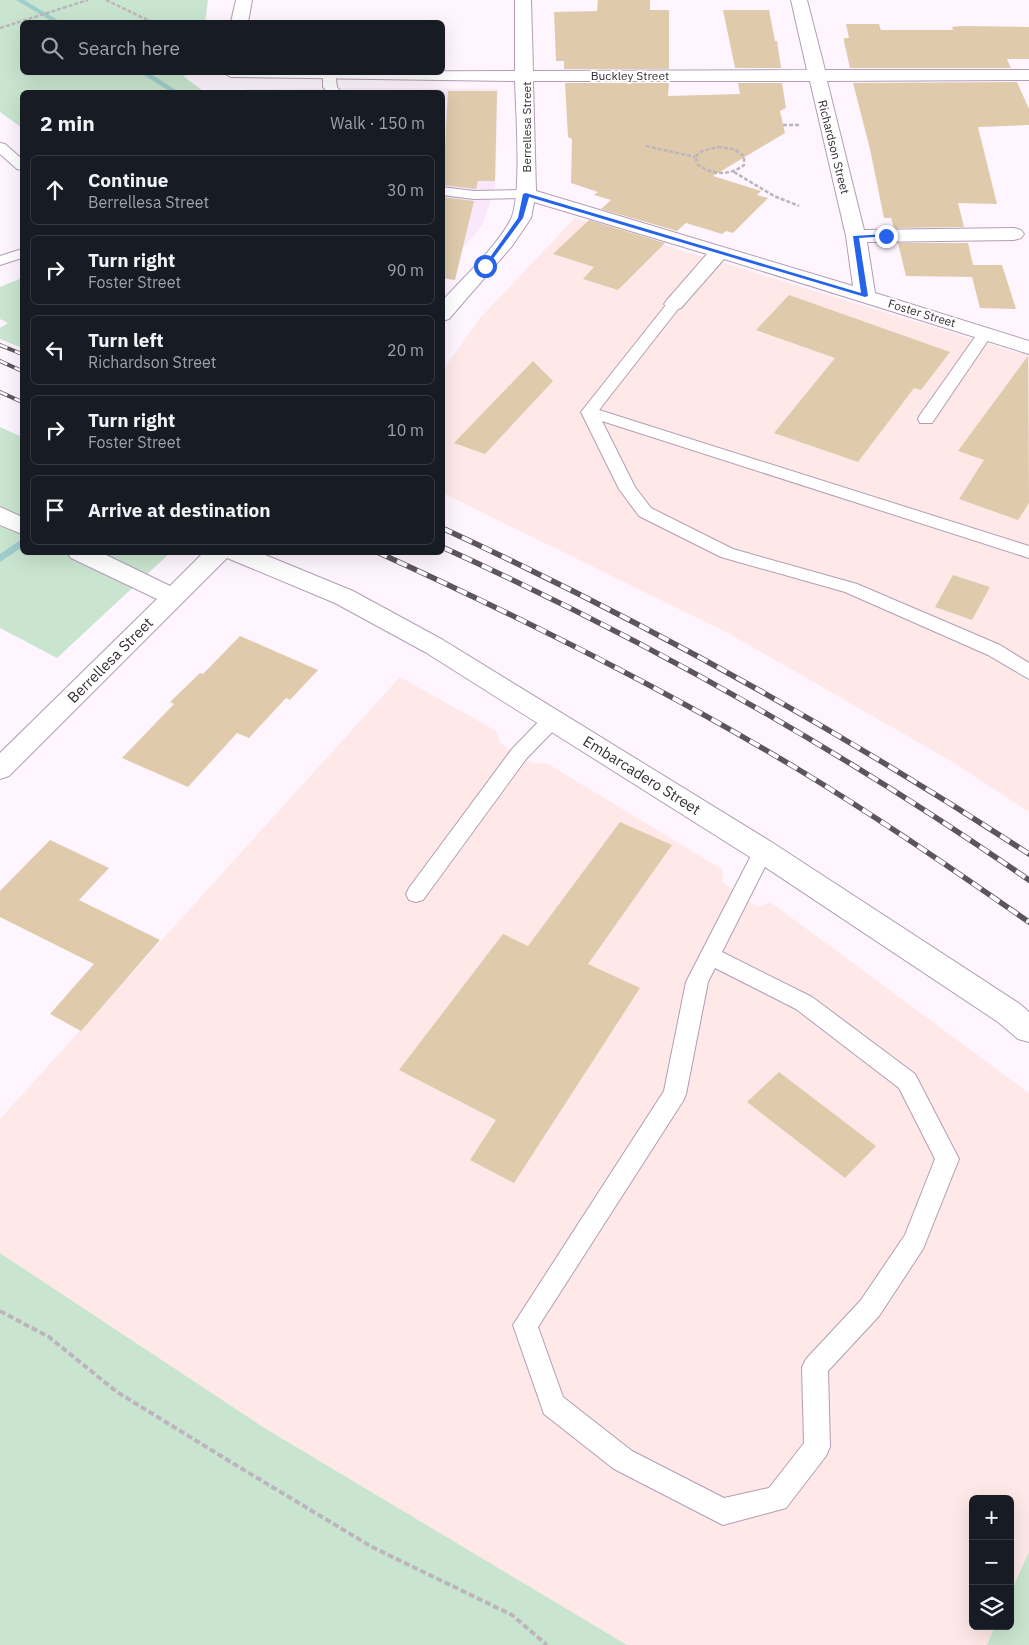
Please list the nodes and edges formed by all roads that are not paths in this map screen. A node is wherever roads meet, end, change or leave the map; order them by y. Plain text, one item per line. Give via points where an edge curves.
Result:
1 (244, 0) edge
2 (523, 0) edge
3 (799, 0) edge
4 (240, 20) edge
5 (329, 75) edge
6 (445, 75) edge
7 (526, 75) junction
8 (816, 75) junction
9 (1029, 75) edge
10 (332, 90) edge
11 (0, 147) edge
12 (20, 164) edge
13 (445, 191) edge
14 (526, 194) junction
15 (1014, 234) dead end
16 (856, 236) junction
17 (720, 251) junction
18 (20, 254) edge
19 (0, 261) edge
20 (865, 296) junction
21 (674, 304) joint
22 (445, 312) edge
23 (985, 333) junction
24 (1029, 348) edge
25 (590, 412) junction
26 (926, 419) dead end
27 (0, 515) edge
28 (20, 525) edge
29 (1029, 552) edge
30 (85, 555) edge
31 (217, 555) edge
32 (242, 555) edge
33 (173, 597) junction
34 (1029, 672) edge
35 (553, 719) junction
36 (0, 769) edge
37 (763, 851) junction
38 (416, 894) dead end
39 (710, 956) junction
40 (1029, 1030) edge

1 - 4 street
2 - 7 street, Berrellesa Street
3 - 8 street, Richardson Street
5 - 10 lane
6 - 7 street, Buckley Street
7 - 8 street, Buckley Street
7 - 14 street, Berrellesa Street
8 - 9 street, Buckley Street
8 - 16 street, Richardson Street
11 - 12 lane
13 - 14 lane via 474,195
14 - 17 street, Foster Street
14 - 22 street, Berrellesa Street via 520,218 505,242
15 - 16 street
16 - 20 street, Richardson Street
17 - 20 street, Foster Street
17 - 21 street
18 - 19 lane
20 - 23 street, Foster Street
21 - 25 lane
23 - 24 street, Foster Street
23 - 26 lane
25 - 29 lane
25 - 34 lane via 627,488 645,512 727,553 852,588 994,650
27 - 28 street
30 - 33 street
31 - 33 street, Berrellesa Street
32 - 35 street, Embarcadero Street via 344,597 434,646
33 - 36 street, Berrellesa Street
35 - 37 street, Embarcadero Street
35 - 38 lane via 518,754
37 - 39 lane
37 - 40 street, Embarcadero Street via 1009,1013
39 - 39 lane via 697,982 675,1094 525,1325 553,1404 623,1460 723,1512 777,1499 817,1447 815,1367 870,1308 915,1241 947,1159 907,1081 804,1003

